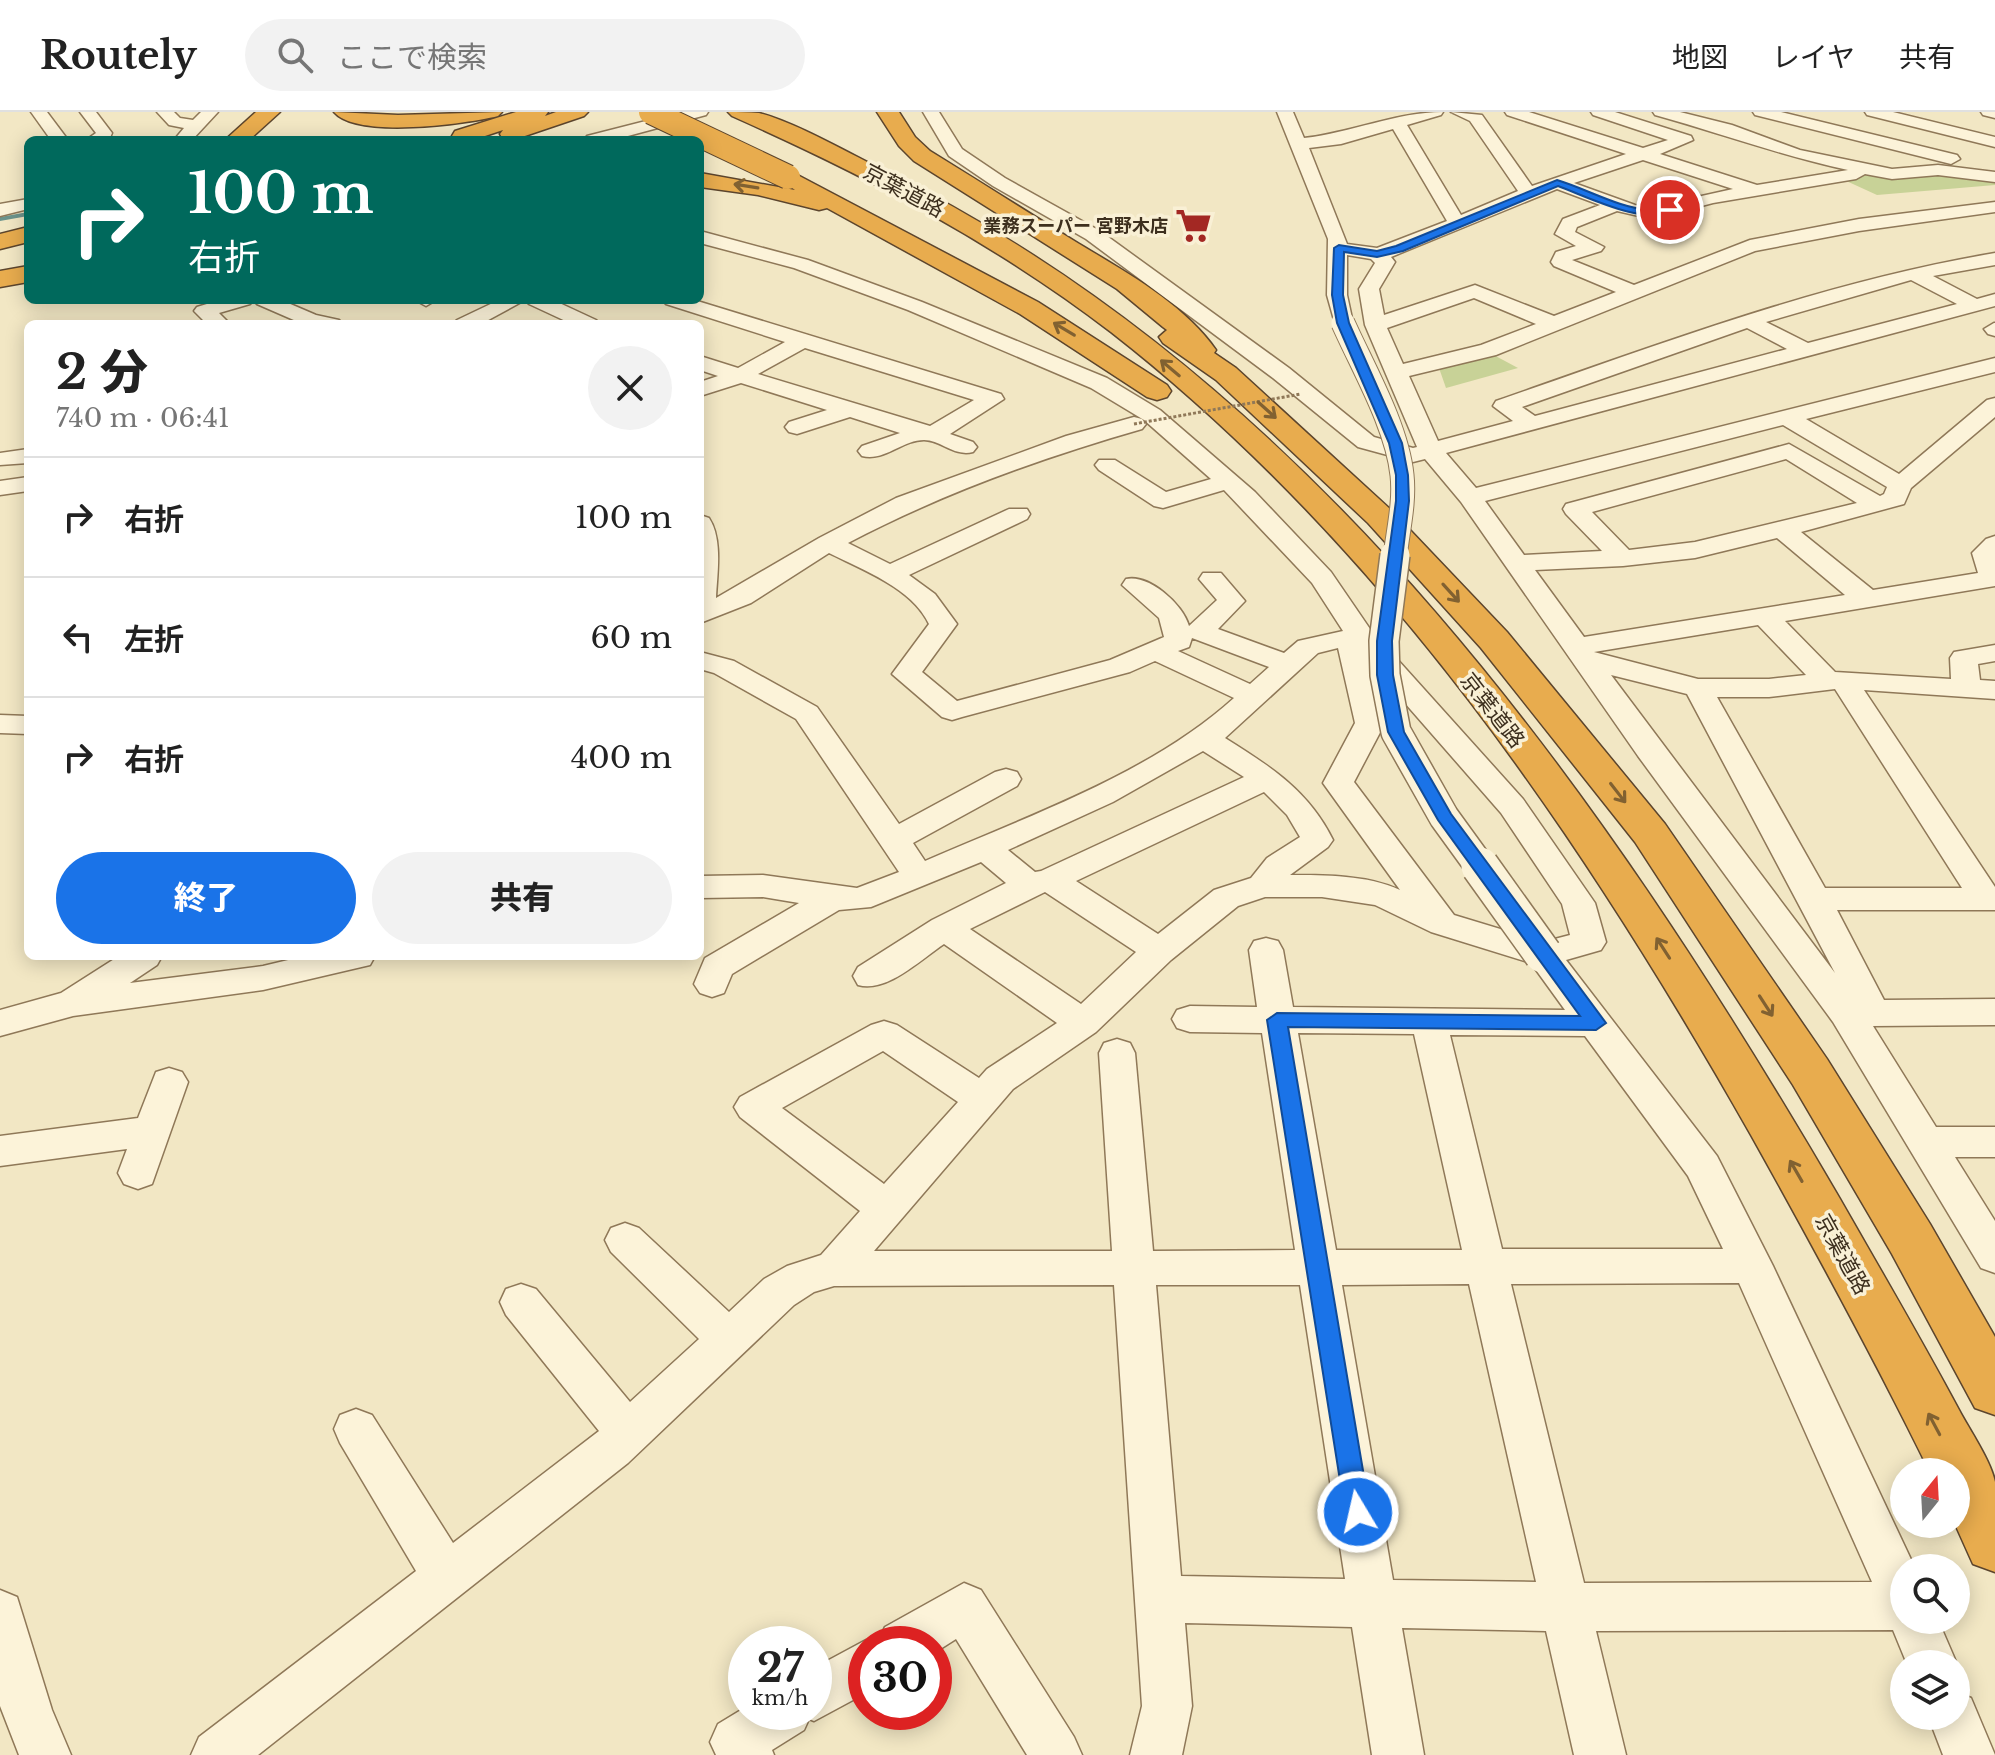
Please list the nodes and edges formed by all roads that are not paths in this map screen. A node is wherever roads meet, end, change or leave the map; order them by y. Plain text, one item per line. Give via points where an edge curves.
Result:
1 (39, 112) edge
2 (88, 112) edge
3 (165, 112) edge
4 (210, 112) edge
5 (269, 112) edge
6 (345, 112) edge
7 (491, 112) edge
8 (537, 112) edge
9 (577, 112) edge
10 (651, 112) edge
11 (700, 112) edge
12 (739, 112) edge
13 (770, 112) edge
14 (888, 112) edge
15 (896, 112) edge
16 (931, 112) edge
17 (1285, 112) edge
18 (1435, 112) edge
19 (1459, 112) edge
20 (1513, 112) edge
21 (1599, 112) edge
22 (1661, 112) edge
23 (1761, 112) edge
24 (1873, 112) edge
25 (1989, 112) edge
26 (1995, 113) edge
27 (1397, 123) junction
28 (196, 125) junction
29 (1557, 127) junction
30 (1532, 135) dead end
31 (57, 136) edge
32 (103, 136) edge
33 (186, 136) edge
34 (241, 136) edge
35 (462, 136) edge
36 (505, 136) edge
37 (608, 136) edge
38 (696, 136) edge
39 (704, 140) edge
40 (1995, 142) edge
41 (1299, 144) junction
42 (1640, 155) junction
43 (1995, 155) edge
44 (922, 156) junction
45 (1774, 166) dead end
46 (1987, 168) edge
47 (1877, 171) junction
48 (1995, 177) edge
49 (704, 180) edge
50 (1820, 180) junction
51 (1557, 183) junction
52 (789, 186) junction
53 (1756, 191) junction
54 (1528, 193) junction
55 (1619, 204) junction
56 (1995, 207) edge
57 (1457, 223) junction
58 (704, 238) edge
59 (1339, 248) junction
60 (17, 252) edge
61 (1377, 254) junction
62 (1995, 259) edge
63 (0, 272) edge
64 (1913, 273) junction
65 (0, 279) edge
66 (1635, 293) junction
67 (1995, 300) edge
68 (229, 304) edge
69 (273, 304) edge
70 (506, 304) edge
71 (545, 304) edge
72 (686, 304) edge
73 (1974, 305) junction
74 (215, 320) edge
75 (311, 320) edge
76 (472, 320) edge
77 (580, 320) edge
78 (1748, 321) junction
79 (1554, 324) junction
80 (1375, 325) junction
81 (802, 341) junction
82 (1803, 349) junction
83 (704, 364) edge
84 (1995, 365) edge
85 (1395, 373) junction
86 (1226, 374) junction
87 (739, 376) junction
88 (1951, 376) junction
89 (704, 388) edge
90 (1995, 399) edge
91 (1995, 405) edge
92 (853, 409) junction
93 (1786, 417) junction
94 (1531, 423) junction
95 (1134, 424) road end
96 (797, 427) dead end
97 (928, 434) junction
98 (965, 447) dead end
99 (870, 451) dead end
100 (1431, 451) junction
101 (24, 456) edge
102 (1, 458) edge
103 (1107, 465) dead end
104 (1229, 481) junction
105 (24, 485) edge
106 (1900, 485) junction
107 (0, 488) edge
108 (1470, 497) junction
109 (1878, 505) junction
110 (1018, 514) dead end
111 (1783, 530) junction
112 (828, 543) junction
113 (1995, 544) edge
114 (1623, 558) junction
115 (1517, 563) junction
116 (890, 574) junction
117 (1212, 579) dead end
118 (1994, 579) edge
119 (1135, 585) dead end
120 (1867, 599) junction
121 (704, 611) edge
122 (1765, 616) junction
123 (1354, 637) junction
124 (1444, 648) junction
125 (1157, 652) junction
126 (1995, 653) edge
127 (1581, 654) junction
128 (704, 661) edge
129 (1287, 664) junction
130 (1836, 681) junction
131 (1698, 688) junction
132 (1966, 688) junction
133 (1995, 690) edge
134 (1252, 696) junction
135 (0, 724) edge
136 (24, 725) edge
137 (1203, 738) junction
138 (1006, 779) dead end
139 (1266, 779) junction
140 (894, 840) junction
141 (985, 848) junction
142 (919, 877) junction
143 (1039, 883) junction
144 (1263, 886) junction
145 (704, 887) edge
146 (833, 898) junction
147 (1815, 899) junction
148 (1990, 899) edge
149 (1443, 924) junction
150 (944, 928) junction
151 (1266, 950) dead end
152 (1159, 951) junction
153 (1543, 954) junction
154 (139, 960) edge
155 (341, 960) edge
156 (870, 976) dead end
157 (712, 984) dead end
158 (73, 1003) junction
159 (1995, 1012) edge
160 (1859, 1013) junction
161 (1190, 1019) dead end
162 (1277, 1020) junction
163 (1429, 1022) junction
164 (0, 1023) edge
165 (1083, 1023) junction
166 (1596, 1023) junction
167 (1117, 1053) dead end
168 (169, 1082) dead end
169 (983, 1100) junction
170 (152, 1131) junction
171 (1927, 1142) junction
172 (1995, 1142) edge
173 (0, 1151) edge
174 (138, 1173) dead end
175 (886, 1208) junction
176 (625, 1240) dead end
177 (1995, 1256) edge
178 (1486, 1266) junction
179 (1752, 1266) junction
180 (1317, 1267) junction
181 (1135, 1268) junction
182 (834, 1269) junction
183 (521, 1302) dead end
184 (728, 1339) junction
185 (1995, 1390) edge
186 (356, 1429) dead end
187 (628, 1433) junction
188 (1995, 1543) edge
189 (1890, 1567) edge
190 (447, 1577) junction
191 (1159, 1599) junction
192 (1373, 1604) junction
193 (1890, 1606) edge
194 (1566, 1607) junction
195 (0, 1614) edge
196 (932, 1626) edge
197 (756, 1730) edge
198 (1959, 1730) edge
199 (45, 1755) edge
200 (217, 1755) edge
201 (748, 1755) edge
202 (1056, 1755) edge
203 (1156, 1755) edge
204 (1398, 1755) edge
205 (1600, 1755) edge
206 (1969, 1755) edge

1 - 31 street
2 - 32 street
3 - 28 street via 175,122
4 - 28 street
5 - 34 highway
6 - 7 highway via 423,120
8 - 35 highway
9 - 36 highway
10 - 38 highway, bridge
11 - 37 street
124 -> 12 highway, 京葉道路 via 1299,482 1121,328 1022,258 913,194
13 - 86 highway, 京葉道路 via 1005,226
14 - 44 highway
15 - 44 highway
16 - 100 street via 955,152 1093,235 1366,442 1413,455
17 - 41 street
18 - 27 street
19 - 54 street via 1476,118 1502,144
20 - 29 street
21 - 42 street via 1692,142
22 - 47 street via 1796,154
23 - 46 street
24 - 40 street
25 - 26 street
27 - 41 street
27 - 57 street
28 - 33 street
29 - 30 street
29 - 42 street
39 - 52 highway, bridge
41 - 59 street
42 - 51 street
42 - 53 street
43 - 46 street
44 - 86 highway via 1126,284
45 - 50 street
47 - 48 street via 1938,170
47 - 50 street
52 -> 49 highway
50 - 53 street
51 - 54 street
51 - 55 street
124 -> 52 highway via 1339,546 1181,409 1080,338 924,248
53 - 55 street via 1652,213
54 - 57 street
55 - 66 street via 1570,223 1564,234 1594,247 1563,256 1561,262
56 - 66 street via 1750,246
57 - 61 street
58 - 104 street via 815,269 1099,383 1152,415
59 - 61 street
59 - 153 street, bridge via 1337,295 1343,323 1395,443 1402,475 1384,641 1396,732 1444,817
60 - 63 highway
60 - 65 highway
61 - 80 street via 1385,262 1369,289
62 - 64 street
64 - 73 street
64 - 78 street
66 - 79 street
67 - 73 street
68 - 74 street via 204,311
69 - 75 street
70 - 76 street
71 - 77 street
72 - 81 street
73 - 82 street
78 - 82 street
78 - 94 street via 1504,406
79 - 80 street via 1475,291
79 - 85 street via 1488,350
80 - 85 street
81 - 87 street
81 - 97 street via 993,399
82 - 94 street
83 - 87 street
84 - 88 street
85 - 100 street
86 -> 185 highway, 京葉道路 via 1432,572 1650,833 1810,1072
87 - 89 street
87 - 92 street
88 - 90 street
88 - 93 street
91 - 106 street
92 - 96 street
92 - 97 street
93 - 106 street
93 - 108 street
94 - 100 street
95 - 112 street via 905,503
97 - 98 street
97 - 99 street
100 - 108 street
101 - 102 street
103 - 104 street via 1163,501
104 - 123 street via 1322,578
105 - 107 street
106 - 109 street via 1895,499
108 - 115 street
109 - 111 street
109 - 114 street via 1789,451 1575,509
110 - 116 street
111 - 114 street via 1695,550
111 - 120 street
112 - 116 street
112 - 121 street via 742,597
113 - 118 street via 1985,553
114 - 115 street
115 - 127 street
116 - 125 street via 941,615 943,624 906,674 952,711
117 - 129 street via 1232,601 1199,631
118 - 120 street
119 - 125 street via 1172,615 1179,641
120 - 122 street
122 - 127 street
122 - 130 street
123 - 129 street via 1308,647
123 - 149 street via 1370,723 1338,783
123 - 153 street via 1512,806 1578,903 1589,942
188 -> 124 highway, 京葉道路 via 1842,1252 1732,1058 1589,837
125 - 134 street
126 - 132 street via 1964,658
127 - 131 street
127 - 160 street
128 - 140 street via 807,713
129 - 134 street
130 - 131 street
130 - 132 street
130 - 148 street
131 - 147 street
132 - 133 street
134 - 137 street
135 - 136 street
137 - 139 street
137 - 141 street via 1102,795
138 - 140 street
139 - 143 street
139 - 144 street via 1310,819 1317,840 1279,866
140 - 142 street
141 - 142 street
141 - 143 street
142 - 146 street via 859,899
143 - 150 street
143 - 152 street
144 - 149 street via 1322,886 1382,895
144 - 152 street via 1226,898
145 - 146 street via 763,886
146 - 157 street via 717,967
147 - 148 street
147 - 160 street
149 - 153 street
150 - 156 street
150 - 165 street
151 - 162 street
152 - 165 street
153 - 166 street
154 - 158 street
155 - 158 street via 263,978
158 - 164 street
159 - 160 street
160 - 171 street
161 - 162 street
162 - 163 street
162 - 180 street
163 - 166 street
163 - 178 street
165 - 169 street via 1000,1079
166 - 179 street via 1703,1167
167 - 181 street
168 - 170 street
169 - 175 street
169 - 175 street via 884,1034 753,1107
170 - 173 street
170 - 174 street
171 - 172 street
171 - 177 street
175 - 182 street
176 - 184 street
178 - 179 street
178 - 180 street
178 - 194 street
179 - 189 street
180 - 181 street
180 - 192 street
181 - 182 street
181 - 191 street
182 - 184 street via 802,1278 779,1292
183 - 187 street
184 - 187 street
186 - 190 street
187 - 190 street
190 - 200 street
191 - 192 street
191 - 203 street via 1167,1706
192 - 194 street
192 - 204 street
193 - 194 street
194 - 205 street
195 - 199 street via 27,1712
196 - 202 street via 964,1607
197 - 201 street via 736,1742
198 - 206 street

